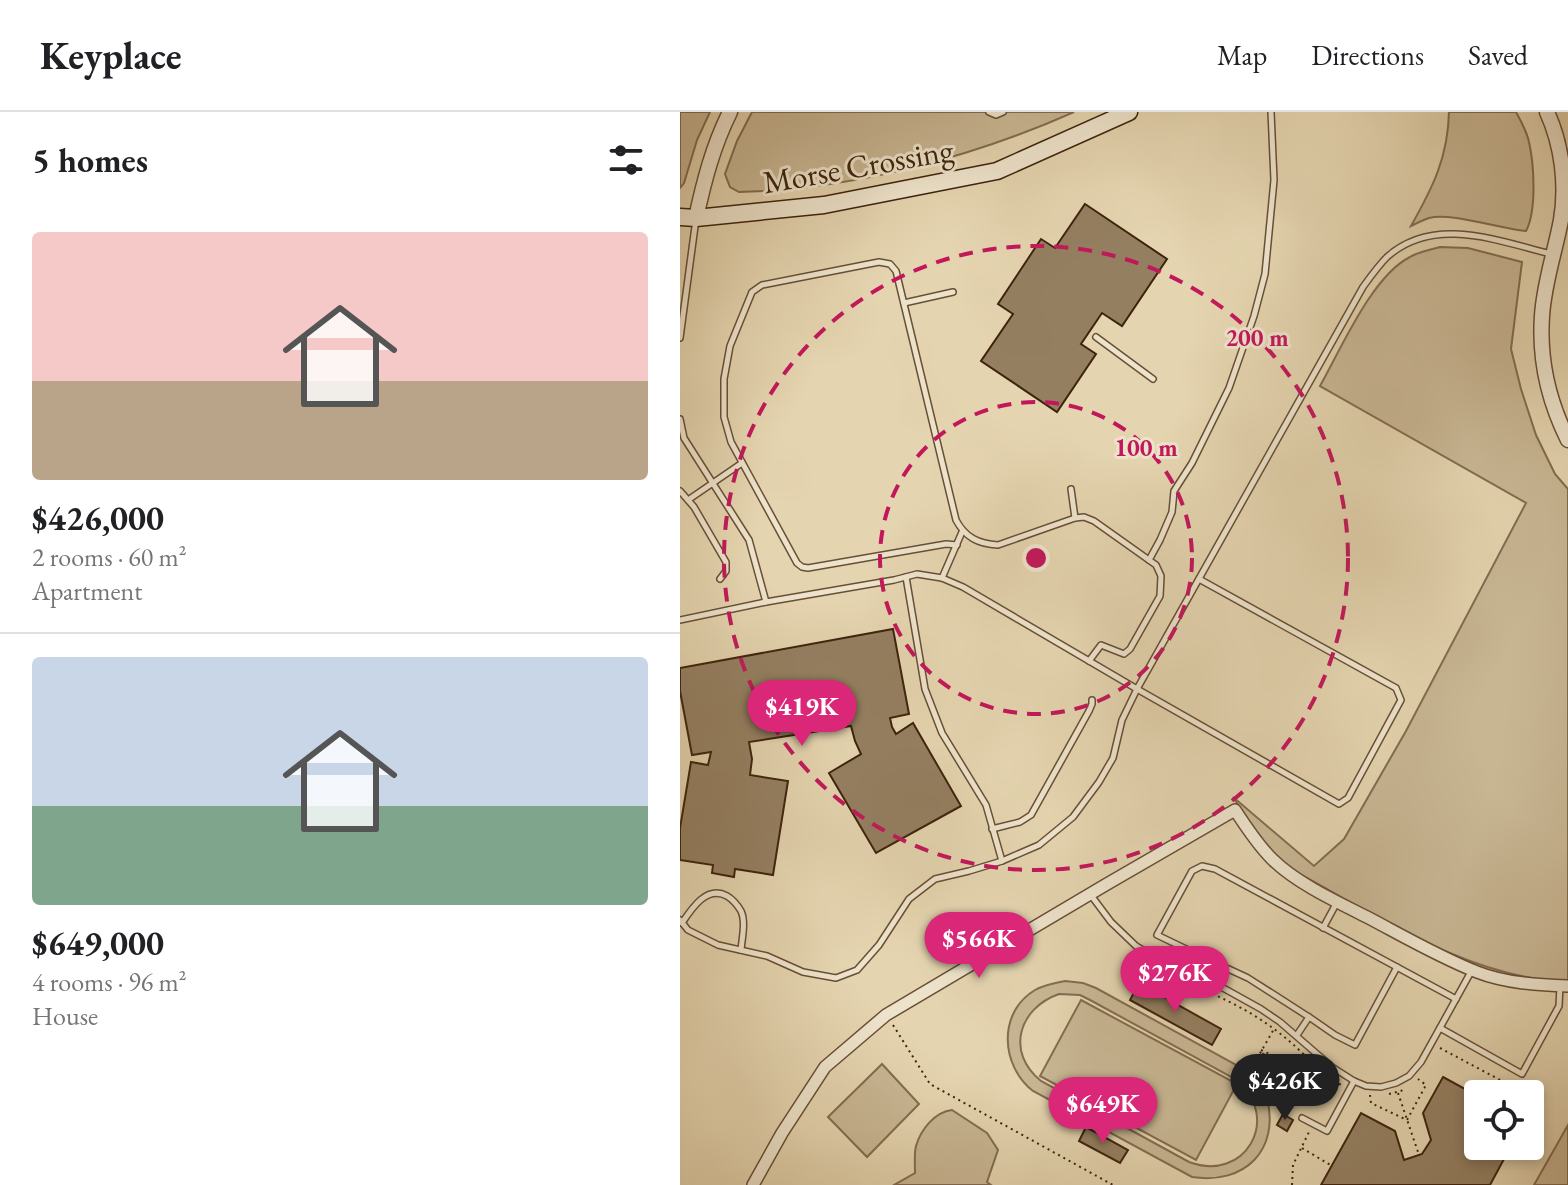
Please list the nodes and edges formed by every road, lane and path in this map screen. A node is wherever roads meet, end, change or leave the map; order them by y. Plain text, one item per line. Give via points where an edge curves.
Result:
1 (730, 112) edge
2 (989, 112) edge
3 (1003, 112) edge
4 (1129, 112) edge
5 (1271, 112) edge
6 (1547, 112) edge
7 (688, 218) edge
8 (1552, 254) junction
9 (953, 292) dead end
10 (904, 303) junction
11 (1096, 337) dead end
12 (680, 338) edge
13 (1153, 379) dead end
14 (680, 419) edge
15 (1568, 440) edge
16 (742, 463) junction
17 (711, 483) junction
18 (1071, 489) dead end
19 (680, 491) edge
20 (688, 500) junction
21 (1075, 518) junction
22 (962, 532) junction
23 (957, 545) junction
24 (1149, 560) junction
25 (906, 577) junction
26 (942, 578) junction
27 (720, 579) dead end
28 (1199, 579) junction
29 (766, 602) junction
30 (680, 620) edge
31 (1089, 661) junction
32 (1137, 689) junction
33 (1092, 700) dead end
34 (992, 829) junction
35 (1002, 861) junction
36 (1090, 894) junction
37 (1337, 902) junction
38 (681, 922) edge
39 (1323, 928) junction
40 (741, 950) junction
41 (1207, 959) junction
42 (1147, 964) dead end
43 (1397, 967) junction
44 (1472, 969) junction
45 (1198, 977) junction
46 (1564, 986) edge
47 (1456, 999) junction
48 (886, 1015) junction
49 (1309, 1017) junction
50 (1274, 1028) junction
51 (1440, 1028) junction
52 (1297, 1036) junction
53 (1439, 1047) dead end
54 (1261, 1050) junction
55 (1251, 1069) dead end
56 (1326, 1075) junction
57 (1500, 1080) edge
58 (1354, 1081) junction
59 (1349, 1090) junction
60 (1398, 1092) junction
61 (1386, 1095) dead end
62 (1302, 1118) dead end
63 (1407, 1120) junction
64 (1314, 1124) junction
65 (1300, 1147) junction
66 (1419, 1155) dead end
67 (1332, 1166) dead end
68 (753, 1185) edge
69 (1113, 1185) edge
70 (1292, 1185) edge

1 - 7 street
2 - 3 lane
4 - 7 main road, Morse Crossing via 997,171 824,205
5 - 24 lane via 1274,180 1265,274 1254,316 1229,388 1174,491 1172,512
6 - 8 street via 1561,159 1563,191
7 - 12 lane
8 - 15 street via 1542,318 1543,356 1555,411
8 - 28 lane via 1447,233 1428,236 1390,255 1363,287
9 - 10 lane
10 - 16 lane via 896,271 879,262 762,285 752,292 730,346 724,379 724,417
10 - 22 lane
11 - 13 lane
14 - 17 lane via 684,438
16 - 17 lane
16 - 23 lane via 802,567
17 - 20 lane
17 - 29 lane via 749,540
18 - 21 lane
19 - 20 lane
20 - 27 lane via 726,562
21 - 22 lane via 998,545 984,545
21 - 24 lane via 1094,521
22 - 23 lane
23 - 26 lane
24 - 31 lane via 1161,576 1160,596 1130,649 1124,654 1101,645
25 - 26 lane
25 - 29 lane
25 - 34 lane via 925,689 942,733 986,805
26 - 31 lane
28 - 32 lane
28 - 32 lane via 1396,688 1401,700 1348,798 1339,804
29 - 30 lane
31 - 32 lane
32 - 35 lane via 1113,758 1073,817 1039,845
33 - 34 lane via 1031,815
34 - 35 lane
35 - 40 lane via 935,879 909,899 857,970 836,978
36 - 37 street via 1235,810 1274,861
36 - 45 lane via 1136,946
36 - 48 street
37 - 39 lane
37 - 44 street
38 - 40 lane via 718,945
38 - 40 lane via 709,894 727,896 743,921
39 - 41 lane via 1202,866 1192,871 1157,935
39 - 43 lane
41 - 45 lane
41 - 49 lane
42 - 50 path
43 - 47 lane
43 - 49 lane via 1355,1045
44 - 46 street via 1534,985
44 - 47 lane
45 - 52 lane via 1261,1009
46 - 51 lane via 1559,1006 1522,1074
47 - 51 lane
48 - 68 street via 825,1067
48 - 69 path via 930,1084
49 - 52 lane
50 - 54 path
50 - 56 path
51 - 58 lane via 1409,1076 1381,1087
52 - 58 lane
53 - 57 path
54 - 55 path
54 - 56 path via 1321,1078
56 - 59 path
58 - 59 lane
59 - 63 path via 1370,1095 1371,1103
59 - 64 lane via 1327,1131
60 - 61 path
60 - 63 path
60 - 63 path via 1417,1078 1426,1085
62 - 64 lane
63 - 66 path
64 - 65 path
65 - 67 path
65 - 70 path

